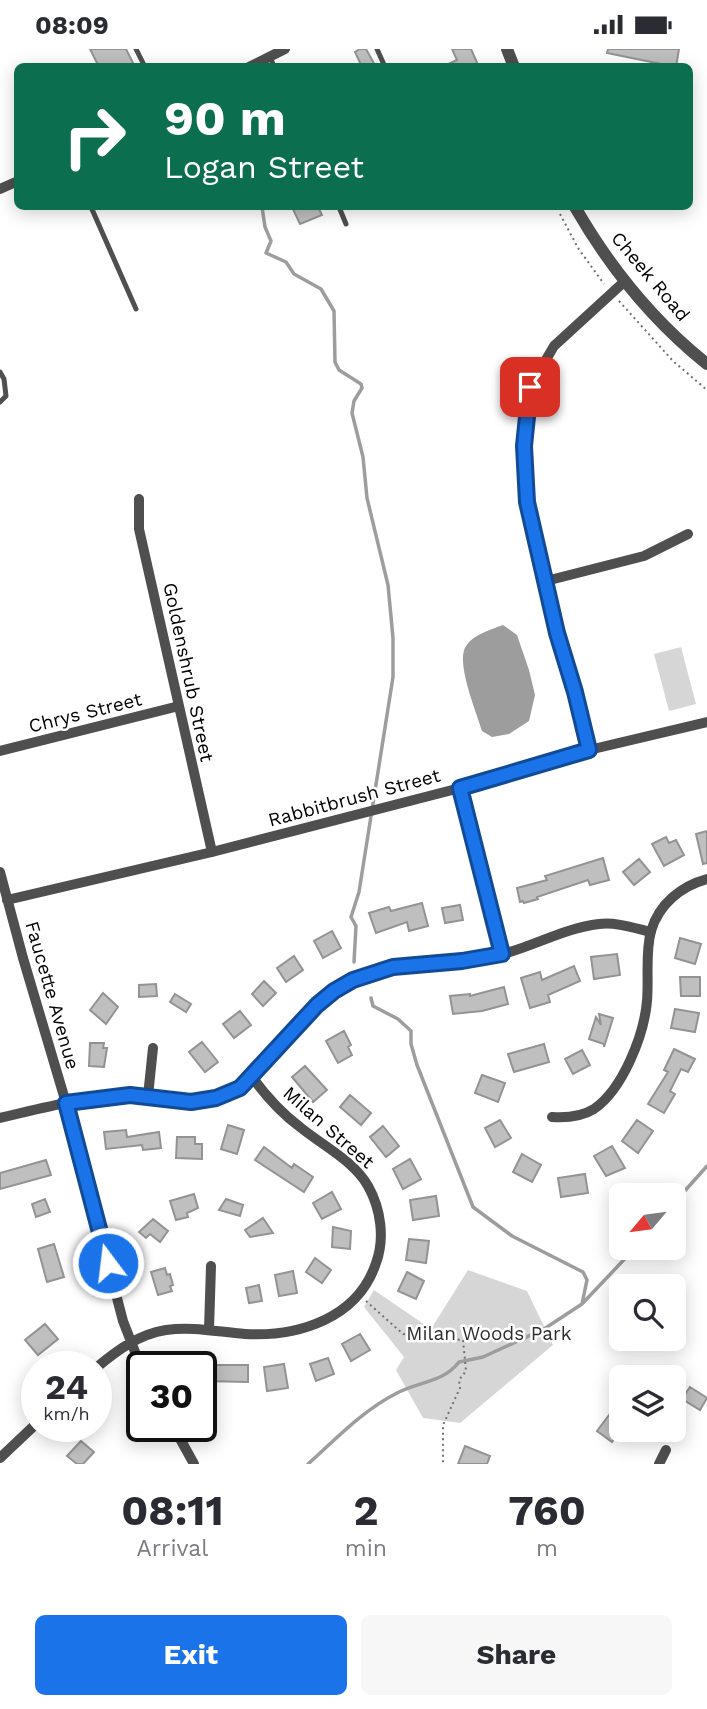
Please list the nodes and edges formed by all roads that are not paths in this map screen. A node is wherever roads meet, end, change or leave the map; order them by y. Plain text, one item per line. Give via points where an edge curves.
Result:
1 (285, 49) edge
2 (272, 61) edge
3 (92, 210) edge
4 (341, 210) edge
5 (577, 210) edge
6 (346, 223) dead end
7 (625, 281) junction
8 (136, 309) dead end
9 (707, 364) edge
10 (0, 372) edge
11 (0, 403) edge
12 (139, 499) dead end
13 (688, 534) dead end
14 (546, 581) junction
15 (179, 706) junction
16 (707, 722) edge
17 (589, 750) junction
18 (0, 751) edge
19 (460, 788) junction
20 (212, 852) junction
21 (0, 872) edge
22 (707, 879) edge
23 (7, 900) junction
24 (651, 932) junction
25 (502, 954) junction
26 (153, 1048) dead end
27 (252, 1077) junction
28 (149, 1096) junction
29 (66, 1103) junction
30 (552, 1117) dead end
31 (0, 1118) edge
32 (211, 1266) dead end
33 (209, 1329) junction
34 (130, 1343) junction
35 (134, 1351) edge
36 (112, 1356) edge
37 (21, 1438) edge
38 (182, 1442) edge
39 (666, 1450) dead end
40 (0, 1458) edge
41 (194, 1464) edge
42 (659, 1464) edge

1 - 2 street
3 - 8 lane
4 - 6 lane
5 - 7 street, Cheek Road
7 - 9 street, Cheek Road
7 - 14 street via 554,347 530,387 524,446 527,502
10 - 11 lane via 6,396
12 - 15 street, Goldenshrub Street via 139,529
13 - 14 street via 644,556
14 - 17 street
15 - 18 street, Chrys Street
15 - 20 street, Goldenshrub Street
16 - 17 street, Rabbitbrush Street
17 - 19 street, Rabbitbrush Street
19 - 20 street, Rabbitbrush Street
19 - 25 street
20 - 23 street, Rabbitbrush Street
21 - 23 street, Faucette Avenue
22 - 24 street via 682,889 667,903
23 - 29 street, Faucette Avenue
24 - 25 street via 614,924 593,925
24 - 30 street via 644,1020 624,1072 594,1108 568,1118
25 - 27 street via 393,967 353,980 317,1005
26 - 28 street
27 - 28 street via 229,1094 204,1101
27 - 33 street, Milan Street via 287,1117 363,1178 379,1216 380,1245 375,1268 359,1295 332,1317 297,1330 258,1334
28 - 29 street
29 - 31 street
29 - 34 street, Faucette Avenue
32 - 33 street
33 - 34 street, Milan Street via 163,1331
34 - 35 street, Faucette Avenue
34 - 36 street, Milan Street
37 - 40 street
38 - 41 street
39 - 42 street

